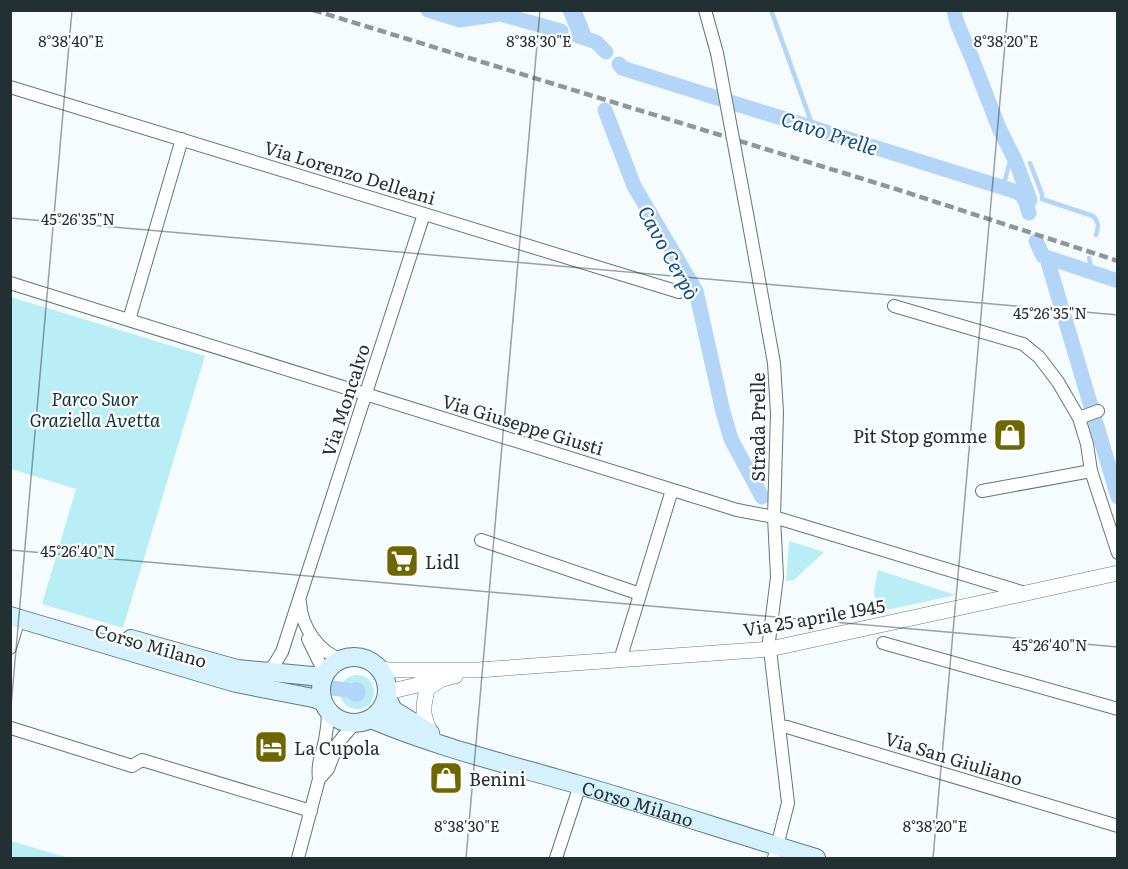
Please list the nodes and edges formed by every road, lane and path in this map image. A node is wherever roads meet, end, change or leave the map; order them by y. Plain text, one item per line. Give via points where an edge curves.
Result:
1 (705, 10) edge
2 (10, 87) edge
3 (182, 140) junction
4 (424, 214) junction
5 (10, 283) edge
6 (679, 292) dead end
7 (894, 306) dead end
8 (129, 320) junction
9 (366, 394) junction
10 (1091, 471) junction
11 (672, 490) junction
12 (982, 491) dead end
13 (774, 517) junction
14 (481, 540) dead end
15 (1118, 553) edge
16 (1118, 573) edge
17 (640, 594) junction
18 (1026, 594) junction
19 (298, 602) junction
20 (13, 613) edge
21 (883, 644) dead end
22 (10, 648) edge
23 (317, 648) junction
24 (770, 649) junction
25 (342, 659) junction
26 (620, 660) junction
27 (379, 668) junction
28 (478, 670) junction
29 (265, 672) junction
30 (324, 675) junction
31 (440, 679) junction
32 (387, 695) junction
33 (325, 706) junction
34 (1118, 709) edge
35 (363, 721) junction
36 (779, 726) junction
37 (11, 728) edge
38 (432, 735) junction
39 (461, 750) junction
40 (320, 779) junction
41 (580, 785) junction
42 (311, 811) junction
43 (1118, 826) edge
44 (776, 853) edge
45 (298, 858) edge
46 (556, 858) edge
47 (816, 858) edge

1 - 13 street, Strada Prelle, bridge via 717,53 774,363
2 - 3 street, Via Lorenzo Delleani
3 - 4 street, Via Lorenzo Delleani
3 - 8 street
4 - 6 street, Via Lorenzo Delleani
4 - 9 street, Via Moncalvo
5 - 8 street, Via Giuseppe Giusti
7 - 10 street via 1023,344 1039,357 1088,415
8 - 9 street, Via Giuseppe Giusti
9 - 11 street, Via Giuseppe Giusti
9 - 19 street, Via Moncalvo
10 - 12 street
10 - 15 street
11 - 13 street, Via Giuseppe Giusti
11 - 17 street
13 - 18 street, Via Giuseppe Giusti
13 - 24 street, Strada Prelle via 777,577
14 - 17 street
16 - 18 street, Via 25 aprile 1945
17 - 26 street
18 - 24 street, Via 25 aprile 1945
19 - 23 street
19 - 29 street, Via Moncalvo via 282,652
20 - 22 street
20 - 29 main road via 230,672
20 - 33 main road, Corso Milano via 236,683 291,694
21 - 34 street
23 - 25 street
23 - 30 street
24 - 26 street, Via 25 aprile 1945
24 - 36 street, Strada Prelle
25 - 27 main road via 360,657
25 - 30 main road
26 - 28 street, Via 25 aprile 1945
27 - 28 street, Via 25 aprile 1945
27 - 32 main road via 387,680
28 - 31 street, Via 25 aprile 1945
29 - 30 main road
30 - 33 main road via 321,688
31 - 32 street, Via 25 aprile 1945
31 - 38 street via 427,689 424,705
32 - 35 main road via 381,710
32 - 38 main road, Corso Milano via 393,710
33 - 35 main road via 338,719
33 - 40 street via 328,727 318,766
35 - 39 main road, Corso Milano
35 - 40 street via 339,743
36 - 43 street, Via San Giuliano
36 - 44 street, Strada Prelle via 788,802
37 - 42 street via 132,766 142,760
38 - 39 main road, Corso Milano
39 - 41 main road, Corso Milano
40 - 42 street
41 - 44 main road, Corso Milano
41 - 46 street
42 - 45 street
44 - 47 main road, Corso Milano

